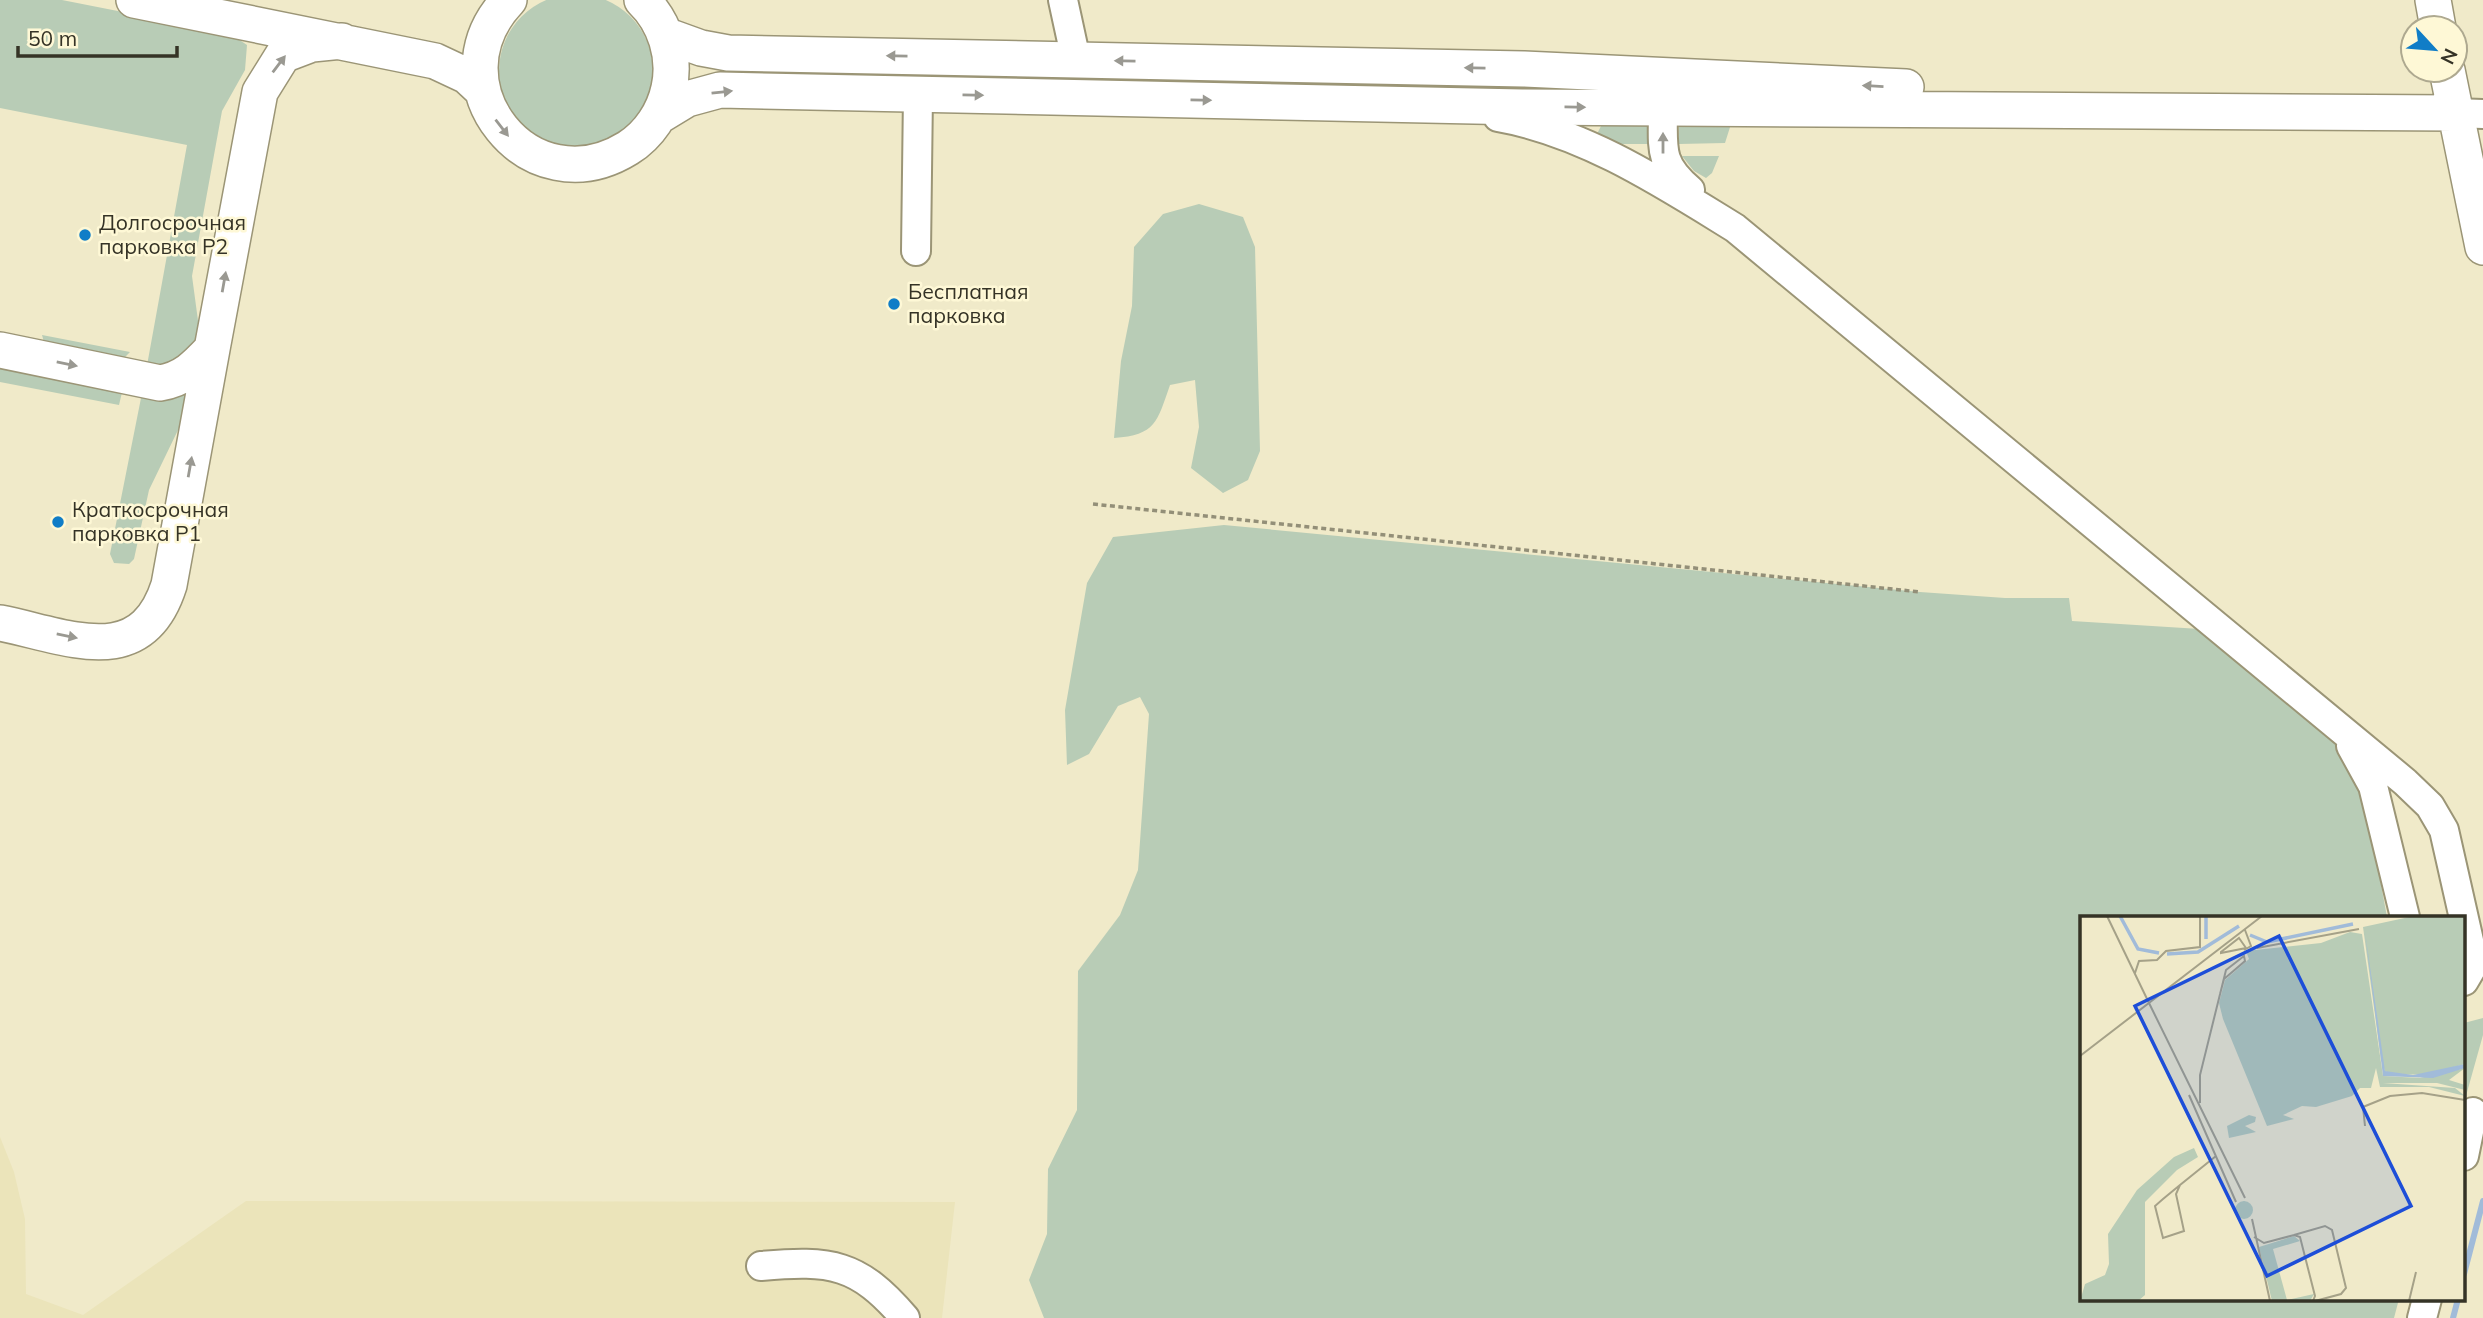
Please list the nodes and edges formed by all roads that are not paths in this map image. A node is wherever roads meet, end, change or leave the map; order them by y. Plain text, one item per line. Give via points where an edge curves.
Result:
1 (134, 0) edge
2 (509, 0) edge
3 (642, 0) edge
4 (1063, 0) edge
5 (486, 33) junction
6 (665, 35) junction
7 (342, 41) junction
8 (435, 61) junction
9 (1076, 61) junction
10 (1524, 69) junction
11 (2454, 84) edge
12 (482, 90) junction
13 (918, 94) junction
14 (1663, 108) junction
15 (2469, 113) edge
16 (1522, 114) junction
17 (659, 116) junction
18 (1735, 228) junction
19 (2483, 247) edge
20 (916, 251) dead end
21 (212, 349) junction
22 (0, 351) edge
23 (0, 623) edge
24 (2269, 670) junction
25 (2405, 916) edge
26 (2463, 916) edge
27 (2466, 928) edge
28 (2466, 978) edge
29 (2473, 1112) dead end
30 (2466, 1146) edge
31 (761, 1266) dead end
32 (2427, 1300) edge
33 (905, 1318) edge
34 (2422, 1318) edge

1 - 7 main road
2 - 5 main road
3 - 6 main road
4 - 9 street
5 - 8 main road via 467,49
5 - 12 main road via 481,52
9 -> 6 main road via 728,53
6 - 17 main road via 671,70
7 - 8 main road
21 -> 7 main road via 260,92 283,55 312,44
8 - 12 main road via 467,76
10 -> 9 main road
15 -> 10 main road
10 - 16 main road
11 - 15 main road
12 -> 17 main road via 493,117 510,139 526,151 561,164 600,162 618,155 634,145
13 -> 16 main road via 1437,105
17 -> 13 main road via 687,99 720,90
13 - 20 street
14 - 15 main road
16 -> 14 main road
18 -> 14 street via 1677,179 1666,164
15 - 19 main road
16 - 18 street via 1618,161
18 - 24 street
22 -> 21 main road via 160,383 184,376
23 -> 21 main road via 106,644 137,634 152,622 169,585
24 - 25 street via 2360,758 2373,786
24 - 26 street via 2405,782 2436,814
27 - 28 street via 2472,954
29 - 30 street
31 - 33 street via 838,1266 880,1288
32 - 34 street

